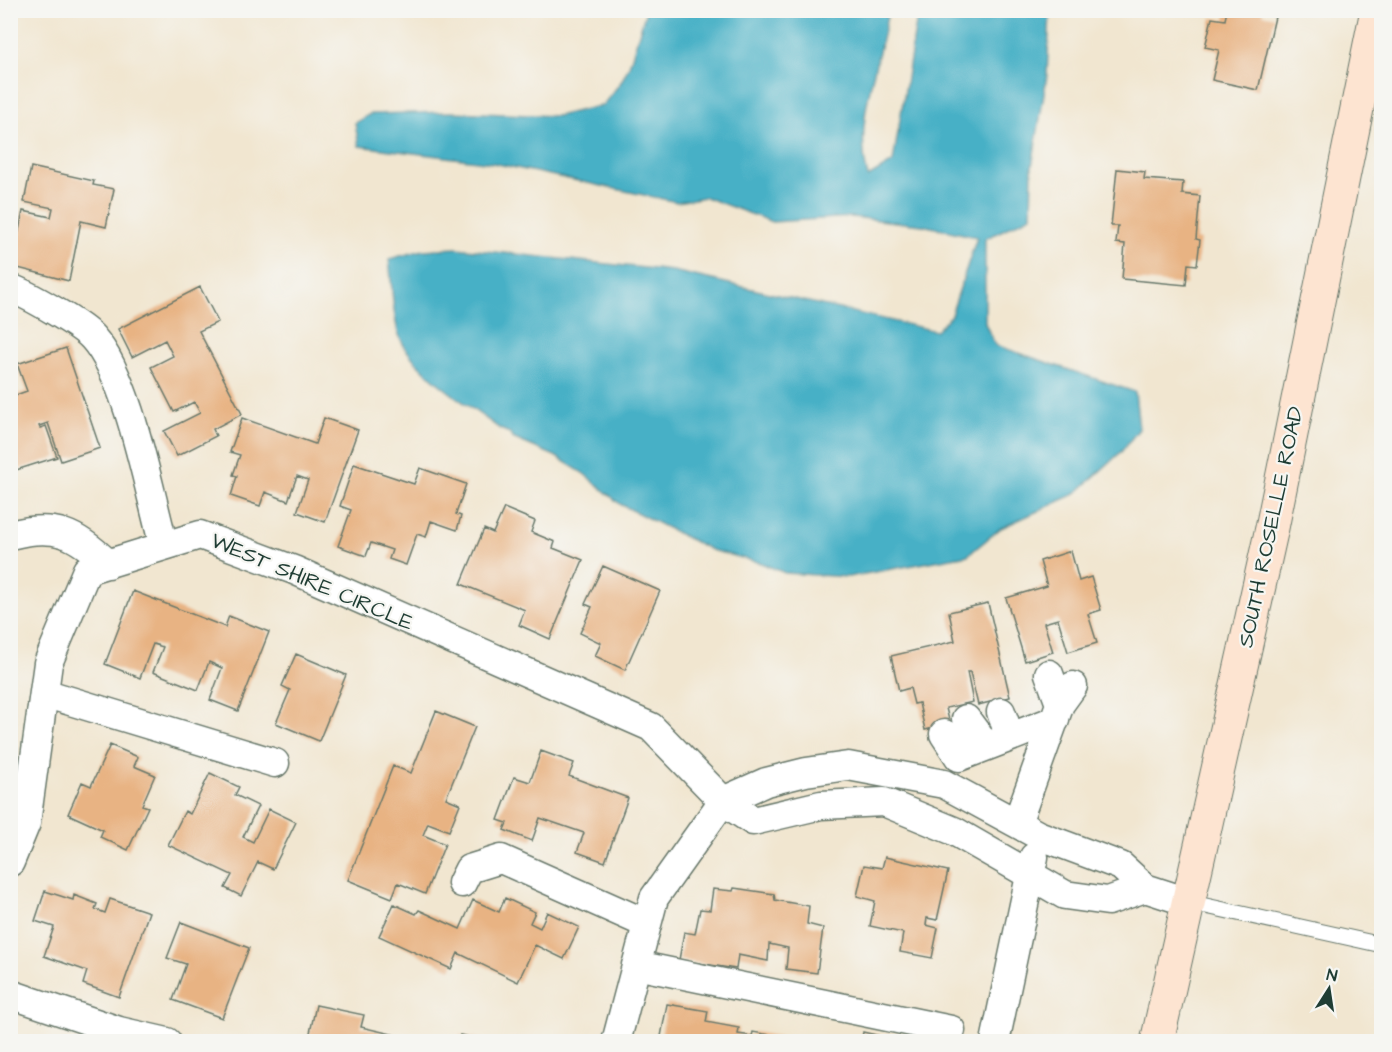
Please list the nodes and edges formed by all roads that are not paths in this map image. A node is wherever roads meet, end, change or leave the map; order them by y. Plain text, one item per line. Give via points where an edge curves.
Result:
1 (1377, 10) edge
2 (10, 288) edge
3 (10, 535) edge
4 (164, 546) junction
5 (108, 564) junction
6 (44, 693) junction
7 (955, 726) dead end
8 (275, 763) dead end
9 (723, 801) junction
10 (1028, 829) junction
11 (10, 862) edge
12 (1030, 875) junction
13 (462, 883) dead end
14 (1145, 888) junction
15 (1188, 902) junction
16 (647, 924) junction
17 (1382, 945) edge
18 (636, 965) junction
19 (10, 994) edge
20 (951, 1030) dead end
21 (167, 1041) edge
22 (616, 1041) edge
23 (995, 1041) edge
24 (1157, 1041) edge

1 - 15 main road, SOUTH ROSELLE ROAD via 1272,528
2 - 4 street via 93,337 116,374
3 - 5 street via 35,528 60,531 86,542
4 - 5 street, WEST SHIRE CIRCLE
4 - 9 street, WEST SHIRE CIRCLE via 200,535 294,570 651,727
5 - 6 street, WEST SHIRE CIRCLE via 87,570 48,663
6 - 8 street
6 - 11 street, WEST SHIRE CIRCLE via 26,823
7 - 10 street via 959,757 1059,696
9 - 10 street via 766,782 848,766 944,784
9 - 12 street, WEST SHIRE CIRCLE via 753,821 821,805 884,802 954,831
9 - 16 street via 654,898
10 - 12 street
10 - 14 street via 1121,866
12 - 14 street, WEST SHIRE CIRCLE via 1065,895 1108,901
12 - 23 street
13 - 16 street via 469,869 501,859
14 - 15 street
15 - 17 lane
15 - 24 main road, SOUTH ROSELLE ROAD
16 - 18 street
18 - 20 street
18 - 22 street
19 - 21 street via 119,1031

